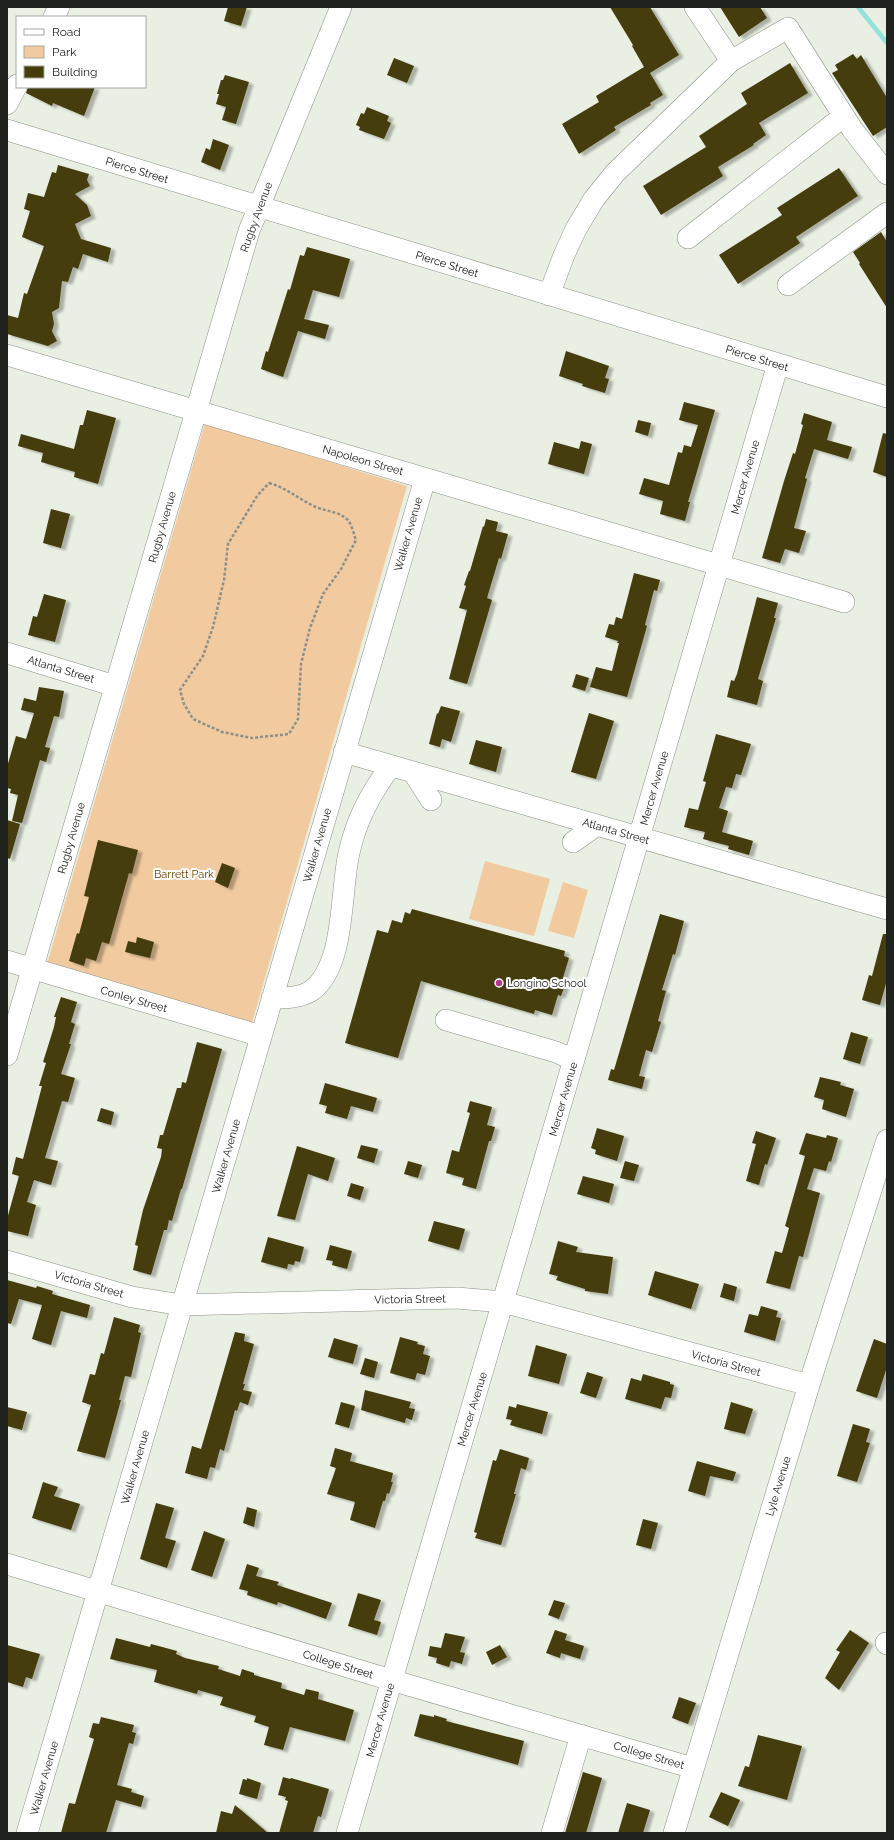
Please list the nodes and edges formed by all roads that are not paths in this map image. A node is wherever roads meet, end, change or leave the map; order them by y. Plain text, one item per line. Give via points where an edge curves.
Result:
1 (59, 7) edge
2 (341, 7) edge
3 (695, 7) edge
4 (54, 16) edge
5 (731, 61) junction
6 (16, 87) edge
7 (7, 104) edge
8 (844, 116) junction
9 (7, 130) edge
10 (887, 174) edge
11 (258, 206) junction
12 (887, 213) edge
13 (688, 238) dead end
14 (788, 285) dead end
15 (549, 295) junction
16 (7, 355) edge
17 (778, 364) junction
18 (887, 397) edge
19 (196, 411) junction
20 (424, 479) junction
21 (719, 565) junction
22 (844, 602) dead end
23 (7, 653) edge
24 (115, 686) junction
25 (344, 752) junction
26 (391, 766) junction
27 (412, 772) junction
28 (431, 800) dead end
29 (597, 825) junction
30 (640, 838) junction
31 (573, 842) dead end
32 (887, 909) edge
33 (7, 961) edge
34 (32, 969) junction
35 (272, 998) junction
36 (446, 1020) dead end
37 (261, 1036) junction
38 (7, 1055) edge
39 (574, 1060) junction
40 (887, 1140) edge
41 (7, 1261) edge
42 (503, 1302) junction
43 (182, 1305) junction
44 (808, 1385) junction
45 (7, 1564) edge
46 (98, 1591) junction
47 (391, 1680) junction
48 (581, 1735) junction
49 (693, 1768) junction
50 (680, 1830) edge
51 (27, 1833) edge
52 (347, 1833) edge
53 (552, 1833) edge

1 - 4 street
2 - 11 street, Rugby Avenue
3 - 5 street
5 - 8 street via 788,28
5 - 15 street via 615,173 594,199 576,229
6 - 7 street
8 - 10 street
8 - 13 street
9 - 11 street, Pierce Street
11 - 15 street, Pierce Street
11 - 19 street, Rugby Avenue
12 - 14 street
15 - 17 street, Pierce Street
16 - 19 street, Napoleon Street
17 - 18 street, Pierce Street
17 - 21 street, Mercer Avenue
19 - 20 street, Napoleon Street
19 - 24 street, Rugby Avenue
20 - 21 street, Napoleon Street
20 - 25 street, Walker Avenue
21 - 22 street, Napoleon Street
21 - 30 street, Mercer Avenue
23 - 24 street, Atlanta Street
24 - 34 street, Rugby Avenue
25 - 26 street, Atlanta Street
25 - 35 street, Walker Avenue
26 - 27 street, Atlanta Street
26 - 35 street via 366,802 355,829 348,854 337,941 327,973 311,991 293,998
27 - 28 street
27 - 29 street, Atlanta Street
29 - 30 street, Atlanta Street
29 - 31 street
30 - 32 street, Atlanta Street
30 - 39 street, Mercer Avenue
33 - 34 street, Conley Street
34 - 37 street, Conley Street
34 - 38 street, Rugby Avenue
35 - 37 street, Walker Avenue
36 - 39 street via 556,1052
37 - 43 street, Walker Avenue
39 - 42 street, Mercer Avenue
40 - 44 street, Lyle Avenue
41 - 43 street, Victoria Street via 132,1297
42 - 43 street, Victoria Street via 457,1298
42 - 44 street, Victoria Street
42 - 47 street, Mercer Avenue
43 - 46 street, Walker Avenue
44 - 49 street, Lyle Avenue
45 - 46 street, College Street
46 - 47 street, College Street
46 - 51 street, Walker Avenue
47 - 48 street, College Street
47 - 52 street, Mercer Avenue
48 - 49 street, College Street
48 - 53 street
49 - 50 street, Lyle Avenue

